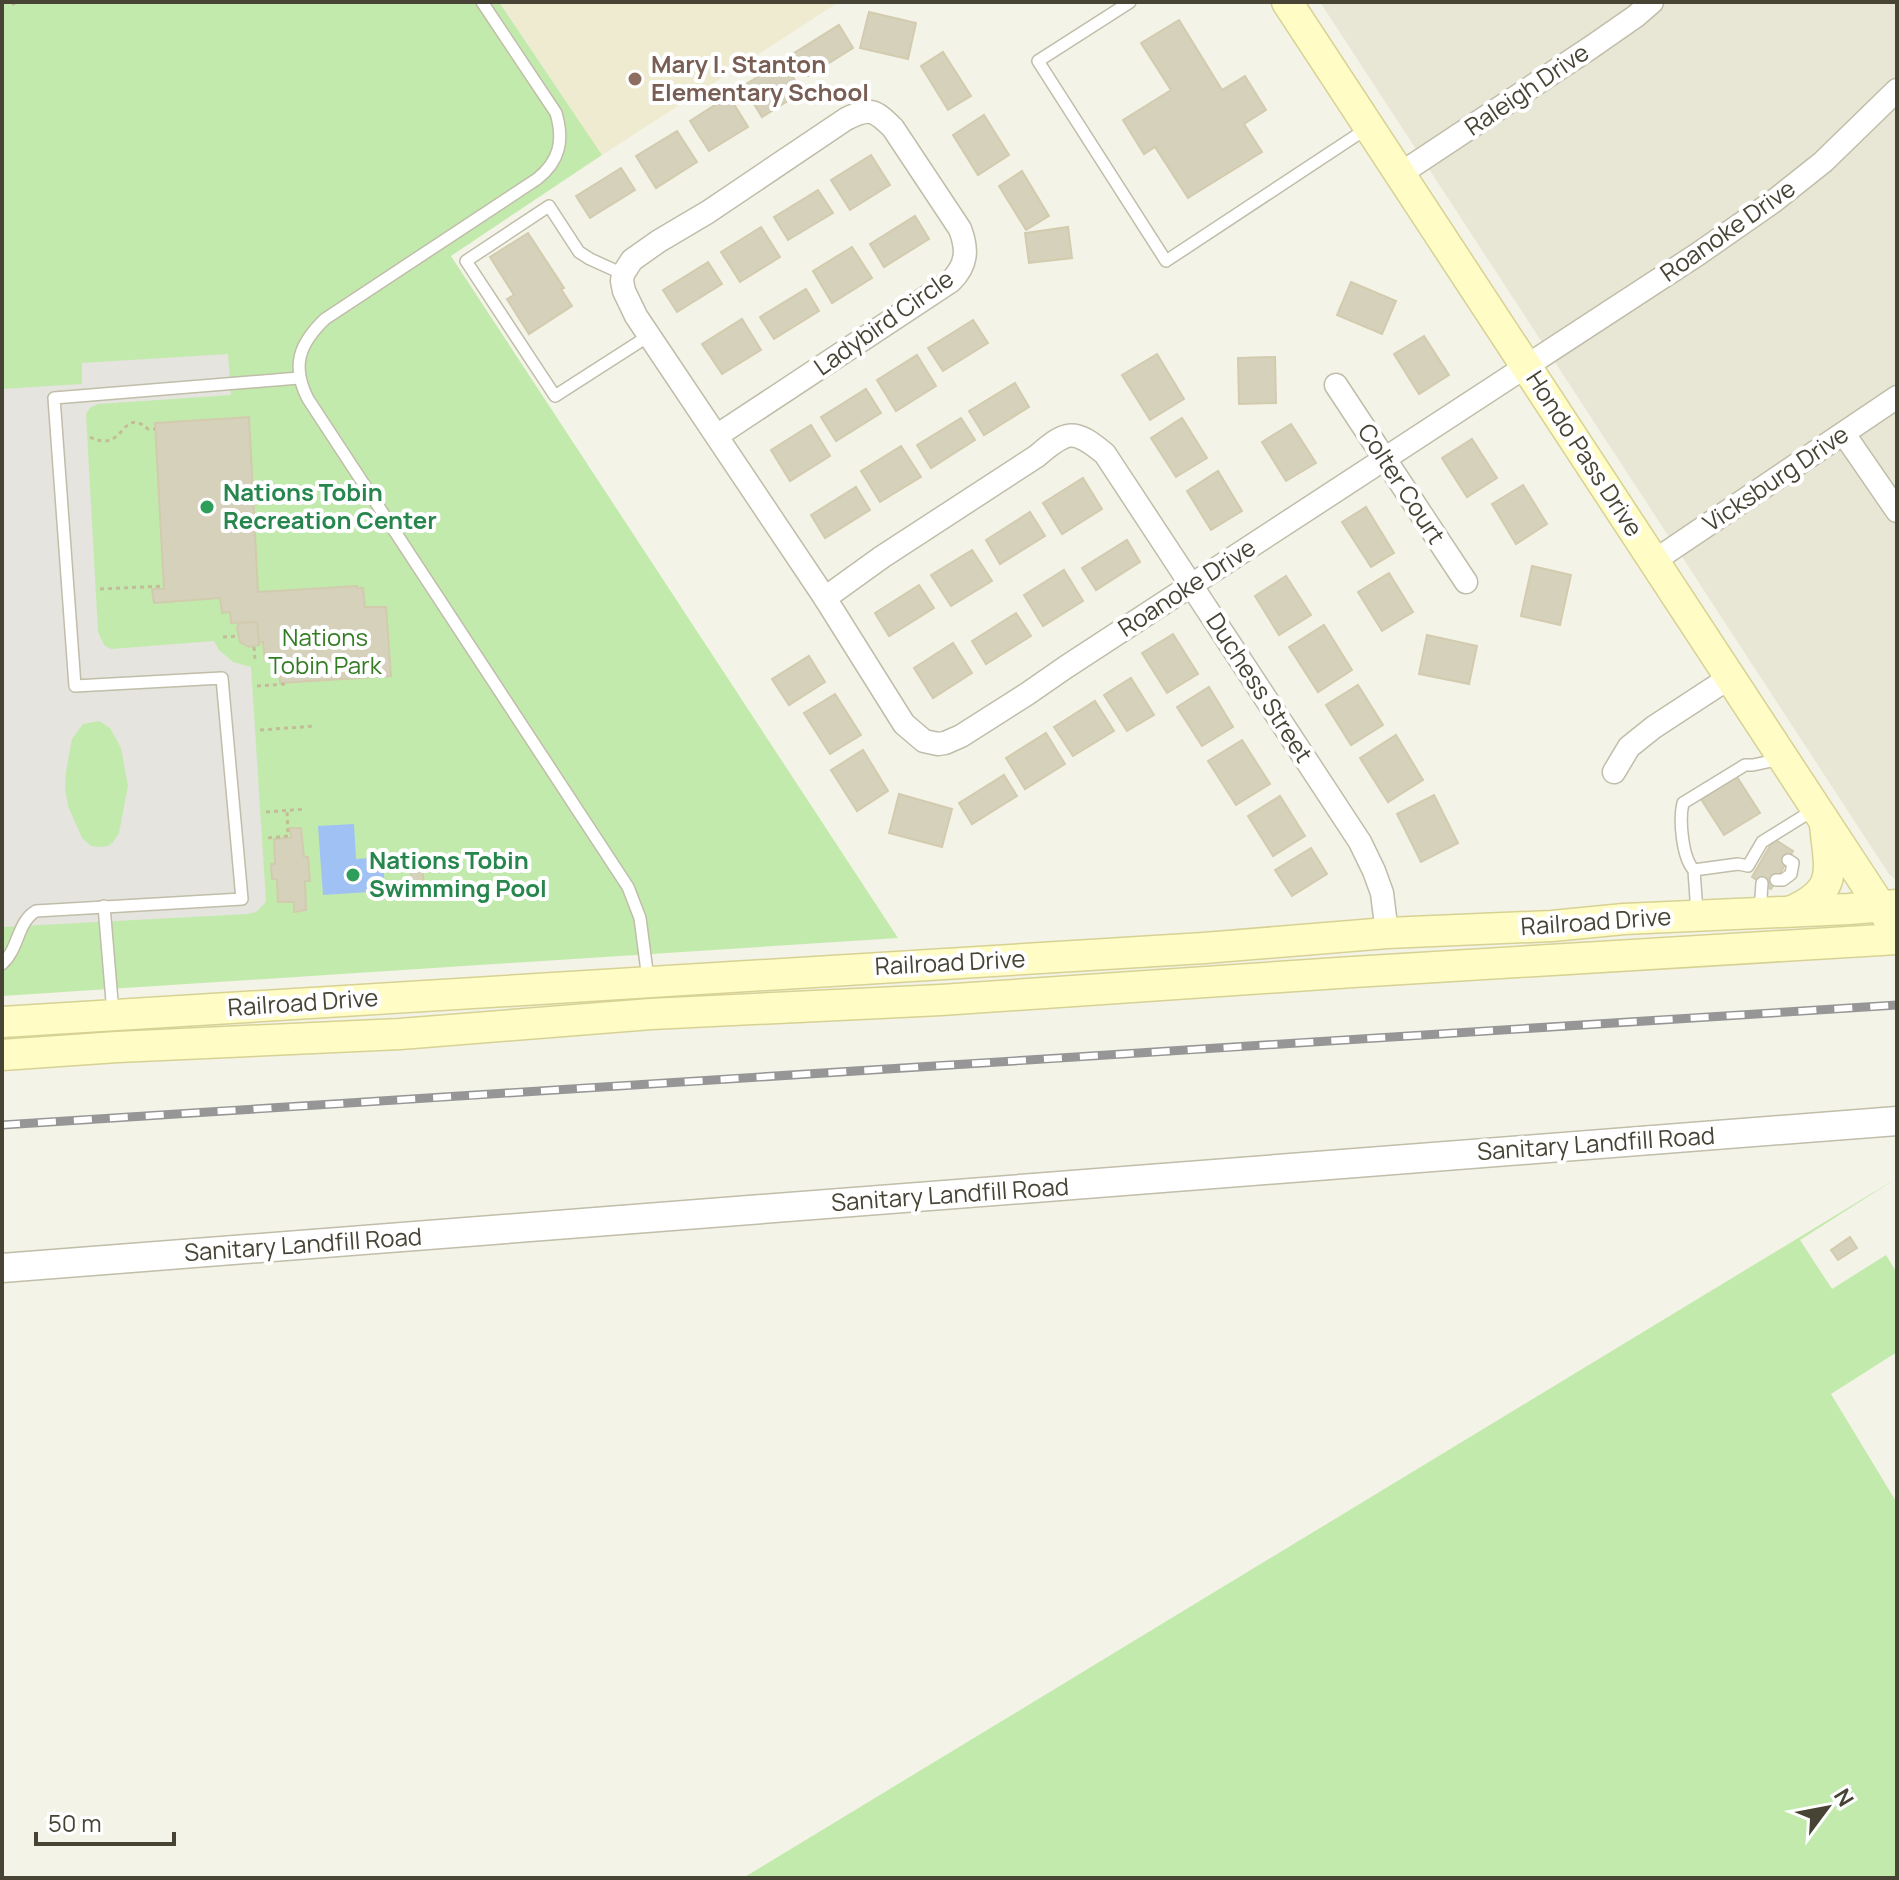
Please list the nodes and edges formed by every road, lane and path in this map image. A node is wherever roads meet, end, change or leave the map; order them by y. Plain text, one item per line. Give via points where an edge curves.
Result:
1 (482, 2) edge
2 (1130, 2) edge
3 (1287, 2) edge
4 (1652, 2) edge
5 (1897, 90) edge
6 (1370, 127) junction
7 (1400, 174) junction
8 (623, 274) junction
9 (650, 335) junction
10 (1526, 368) junction
11 (299, 378) junction
12 (1336, 385) dead end
13 (1897, 397) edge
14 (155, 429) dead end
15 (1844, 434) junction
16 (718, 435) junction
17 (90, 437) dead end
18 (1385, 460) junction
19 (1897, 511) edge
20 (1654, 561) junction
21 (1466, 582) dead end
22 (164, 586) dead end
23 (1191, 586) junction
24 (100, 589) dead end
25 (825, 598) junction
26 (238, 636) dead end
27 (223, 637) dead end
28 (254, 647) dead end
29 (255, 659) dead end
30 (1729, 678) junction
31 (286, 682) dead end
32 (257, 686) dead end
33 (316, 726) dead end
34 (260, 730) dead end
35 (1782, 758) junction
36 (1614, 772) dead end
37 (305, 809) dead end
38 (287, 810) junction
39 (266, 812) dead end
40 (1820, 815) junction
41 (268, 838) dead end
42 (1694, 870) junction
43 (104, 906) junction
44 (1889, 906) edge
45 (1792, 911) junction
46 (1697, 915) junction
47 (1387, 933) junction
48 (1897, 933) edge
49 (1897, 939) edge
50 (2, 964) edge
51 (648, 981) junction
52 (114, 1014) junction
53 (651, 1014) junction
54 (2, 1022) edge
55 (117, 1047) junction
56 (2, 1055) edge
57 (1897, 1121) edge
58 (2, 1268) edge

1 - 11 lane via 556,113 559,153 537,179 325,319 303,349
2 - 6 lane via 1038,61 1166,261
3 - 6 main road, Hondo Pass Drive
4 - 7 street, Raleigh Drive
5 - 10 street, Roanoke Drive via 1774,201
6 - 7 main road, Hondo Pass Drive
7 - 10 main road, Hondo Pass Drive
8 - 9 street, Roanoke Drive via 624,291
8 - 9 lane via 579,252 549,206 466,261 555,396
8 - 16 street, Ladybird Circle via 632,260 659,241 846,119 869,110 893,128 960,229 966,261 951,281
9 - 16 street, Roanoke Drive
10 - 18 street, Roanoke Drive
10 - 20 main road, Hondo Pass Drive
11 - 43 lane via 54,398 75,686 222,678 242,899
11 - 51 lane via 628,887 640,918
12 - 18 street, Colter Court
13 - 15 street, Vicksburg Drive
14 - 17 path via 135,423 110,441
15 - 19 street
15 - 20 street, Vicksburg Drive
16 - 25 street, Roanoke Drive
18 - 21 street, Colter Court
18 - 23 street, Roanoke Drive
20 - 30 main road, Hondo Pass Drive
22 - 24 path
23 - 25 street, Roanoke Drive via 961,736 938,744 924,741 904,724
23 - 25 street, Duchess Street via 1105,454 1088,440 1068,435
23 - 47 street, Duchess Street via 1360,842 1382,893
26 - 27 path
28 - 29 path
30 - 35 main road, Hondo Pass Drive
30 - 36 street via 1629,747
31 - 32 path
33 - 34 path
35 - 40 main road, Hondo Pass Drive
35 - 42 lane via 1745,765 1683,803 1685,851
37 - 38 path
38 - 39 path
38 - 41 path via 288,836
40 - 42 lane via 1766,844 1752,868 1738,864
40 - 44 main road, Hondo Pass Drive
40 - 45 main road via 1828,881 1820,894
42 - 46 lane
43 - 50 lane via 30,914
43 - 52 lane
44 - 45 main road, Railroad Drive
44 - 48 main road, Hondo Pass Drive
45 - 46 main road, Railroad Drive via 1761,898
46 - 47 main road, Railroad Drive
47 - 51 main road, Railroad Drive
49 - 53 main road, Railroad Drive
51 - 52 main road, Railroad Drive
51 - 53 main road
52 - 54 main road, Railroad Drive
52 - 55 main road
53 - 55 main road, Railroad Drive via 400,1034
55 - 56 main road, Railroad Drive
57 - 58 street, Sanitary Landfill Road

